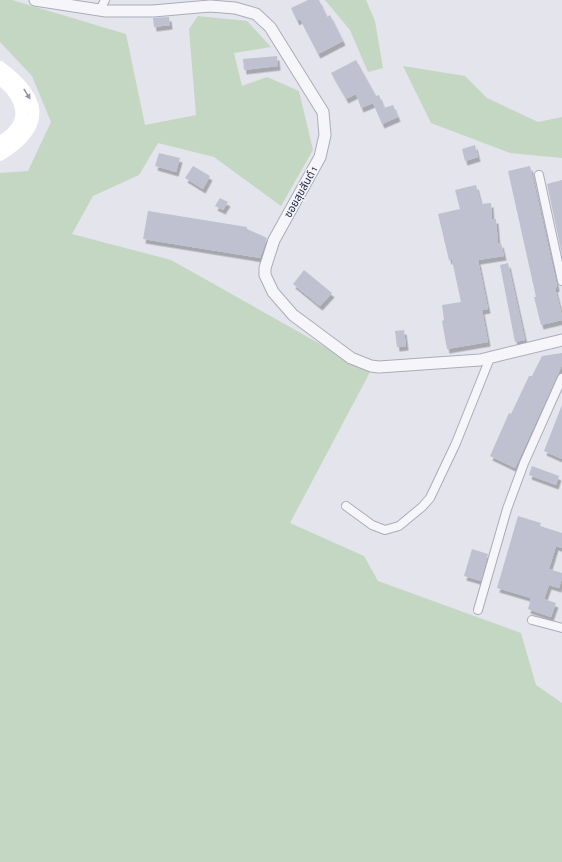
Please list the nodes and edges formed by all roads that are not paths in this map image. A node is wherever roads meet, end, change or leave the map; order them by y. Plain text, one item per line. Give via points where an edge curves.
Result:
1 (36, 0) edge
2 (105, 0) edge
3 (100, 10) junction
4 (0, 67) edge
5 (0, 79) edge
6 (0, 142) edge
7 (0, 155) edge
8 (539, 174) dead end
9 (562, 281) edge
10 (562, 340) edge
11 (490, 358) junction
12 (562, 378) edge
13 (346, 506) dead end
14 (478, 610) dead end
15 (532, 620) dead end
16 (562, 628) edge

1 - 3 street, ซอยสุขสันต์ 1
2 - 3 street
3 - 11 street, ซอยสุขสันต์ 1 via 153,11 210,6 235,8 256,14 270,27 313,94 323,112 325,135 320,157 274,240 265,268 265,275 273,292 299,319 351,358 370,366 395,367
4 -> 7 main road via 29,95 33,120 29,131
5 - 6 main road via 10,87 16,98 22,110 22,120 17,129
8 - 9 street
10 - 11 street, ซอยสุขสันต์ 1
11 - 13 street via 456,443 430,498 422,507 398,526 384,530 372,525
12 - 14 street via 506,509
15 - 16 street

